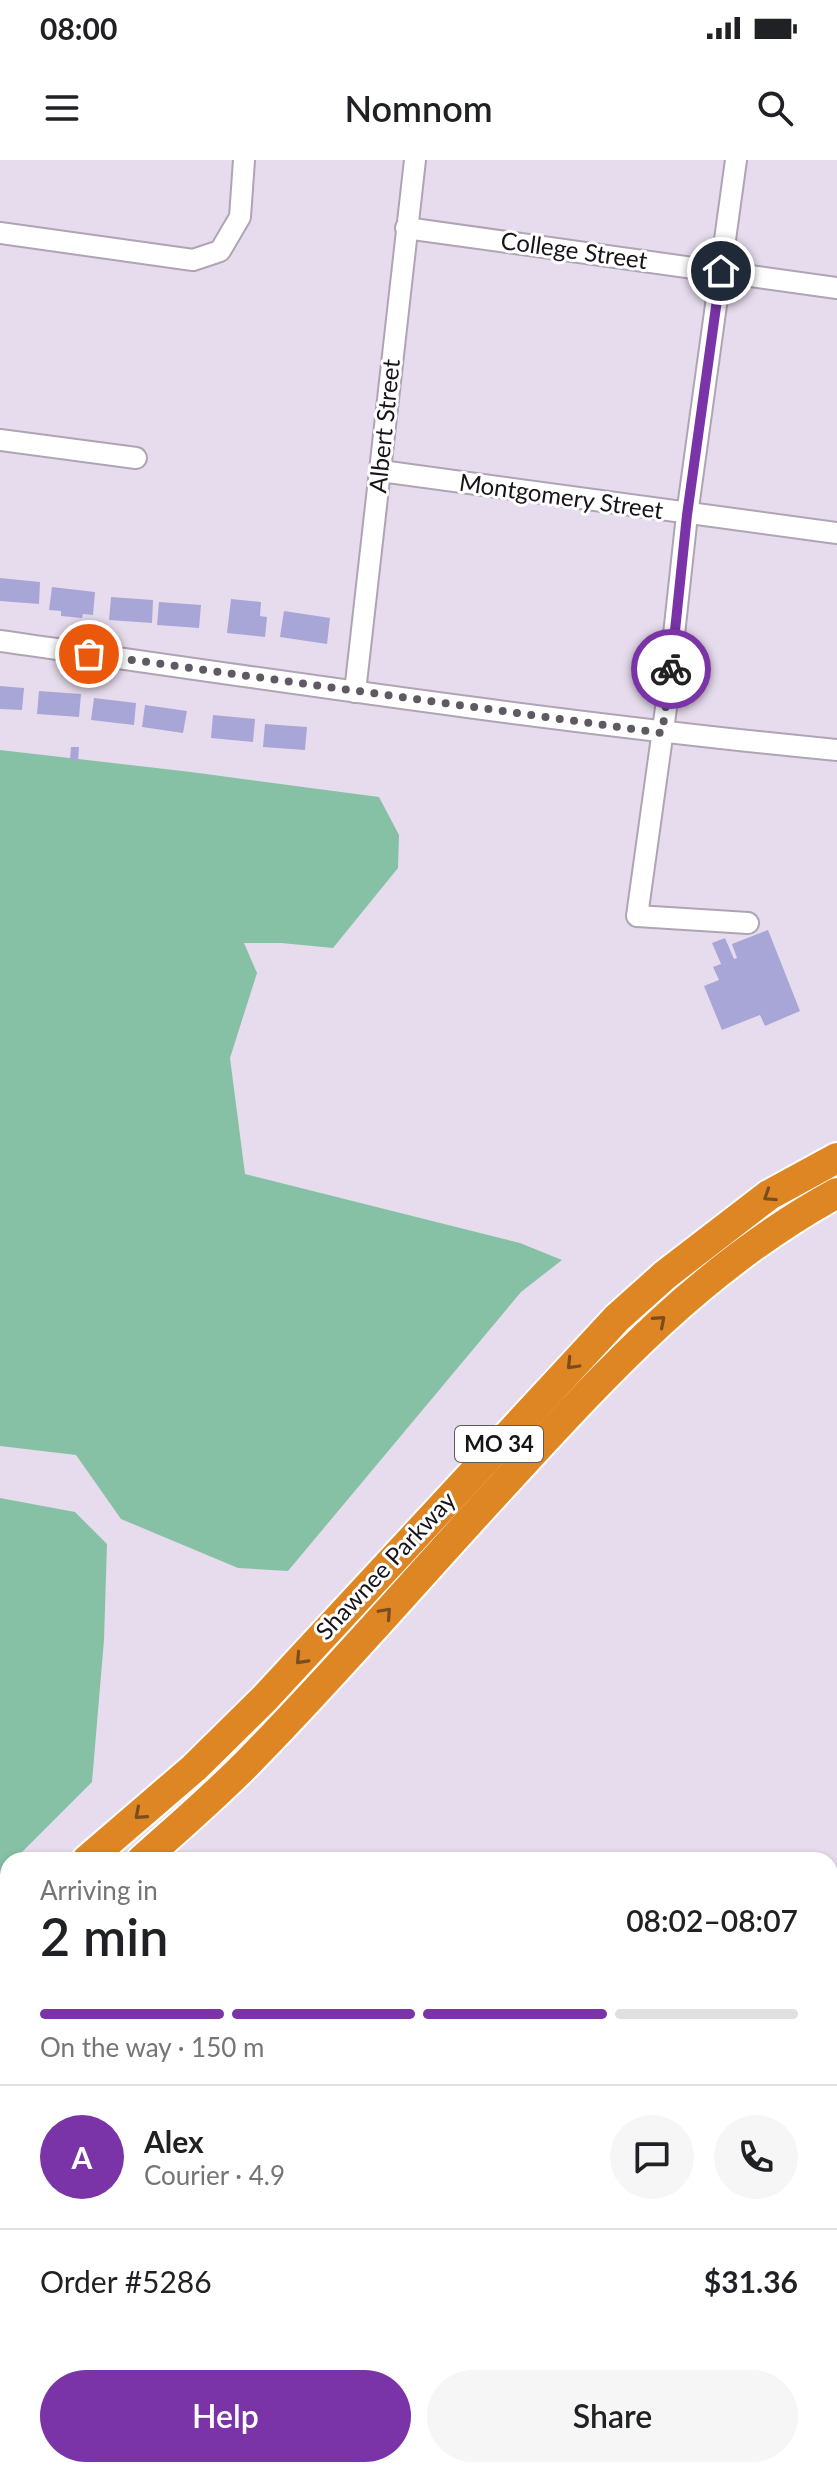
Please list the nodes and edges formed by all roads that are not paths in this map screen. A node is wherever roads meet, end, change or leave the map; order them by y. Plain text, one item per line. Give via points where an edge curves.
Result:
1 (244, 160) edge
2 (415, 160) edge
3 (736, 160) edge
4 (406, 228) junction
5 (0, 233) edge
6 (721, 271) junction
7 (837, 288) edge
8 (0, 440) edge
9 (136, 458) dead end
10 (381, 471) junction
11 (687, 515) junction
12 (837, 533) edge
13 (0, 641) edge
14 (355, 692) junction
15 (662, 733) junction
16 (837, 750) edge
17 (748, 923) dead end
18 (837, 1158) edge
19 (837, 1193) edge
20 (96, 1852) edge
21 (151, 1852) edge

1 - 5 street via 240,217 220,251 193,260
2 - 4 street, Albert Street
3 - 6 street
4 - 6 street, College Street
4 - 10 street, Albert Street
6 - 7 street, College Street
6 - 11 street
8 - 9 street
10 - 11 street, Montgomery Street
10 - 14 street, Albert Street
11 - 12 street, Montgomery Street
11 - 15 street
13 - 14 street
14 - 15 street
15 - 16 street
15 - 17 street via 637,916
18 -> 20 highway, Shawnee Parkway / MO 34 via 756,1204 617,1318 265,1698
21 -> 19 highway, Shawnee Parkway / MO 34 via 257,1754 646,1333 761,1240

